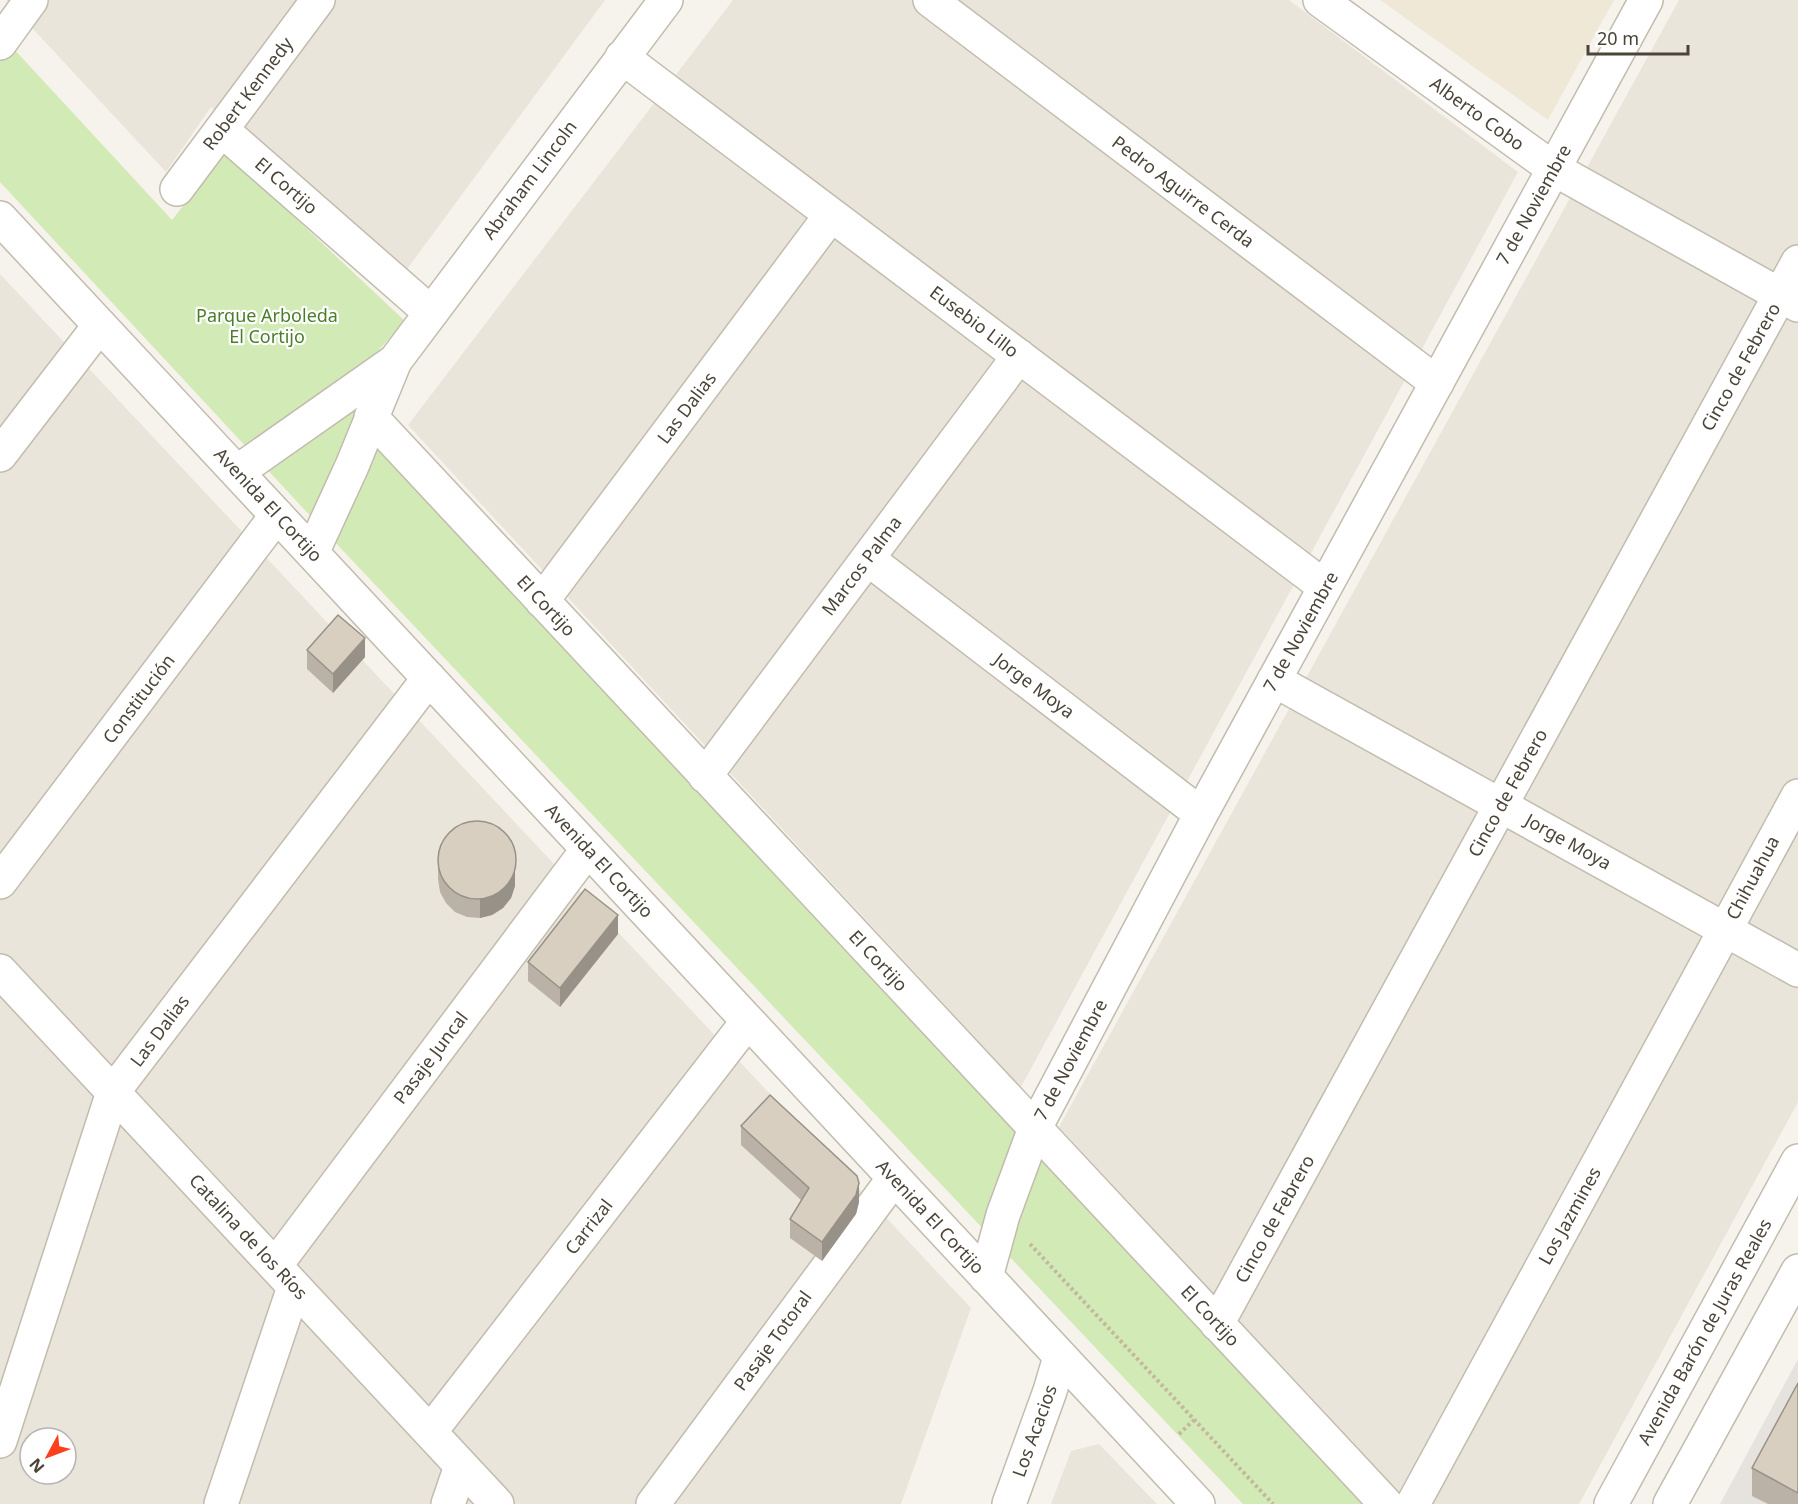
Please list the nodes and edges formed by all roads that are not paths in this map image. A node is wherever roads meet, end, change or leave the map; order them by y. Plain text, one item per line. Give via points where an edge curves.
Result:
1 (31, 0) edge
2 (318, 0) edge
3 (666, 0) edge
4 (930, 0) edge
5 (1320, 0) edge
6 (1647, 0) edge
7 (0, 43) edge
8 (622, 57) junction
9 (222, 130) junction
10 (1554, 170) junction
11 (177, 189) dead end
12 (831, 215) junction
13 (0, 218) edge
14 (1798, 262) edge
15 (1789, 300) edge
16 (431, 313) junction
17 (100, 325) junction
18 (1019, 356) junction
19 (395, 361) junction
20 (1437, 383) junction
21 (371, 417) junction
22 (0, 455) edge
23 (237, 472) junction
24 (277, 515) junction
25 (312, 553) junction
26 (868, 559) junction
27 (1325, 587) junction
28 (542, 601) junction
29 (429, 678) junction
30 (1274, 680) junction
31 (705, 776) junction
32 (1798, 796) edge
33 (1501, 805) junction
34 (1201, 814) junction
35 (588, 849) junction
36 (0, 882) edge
37 (1726, 929) junction
38 (1798, 970) edge
39 (0, 971) edge
40 (748, 1021) junction
41 (113, 1092) junction
42 (1035, 1128) junction
43 (1798, 1161) edge
44 (894, 1178) junction
45 (1798, 1271) edge
46 (285, 1276) junction
47 (986, 1277) junction
48 (1217, 1324) junction
49 (1060, 1357) junction
50 (430, 1432) junction
51 (0, 1441) edge
52 (461, 1466) junction
53 (221, 1504) edge
54 (448, 1504) edge
55 (496, 1504) edge
56 (653, 1504) edge
57 (1009, 1504) edge
58 (1198, 1504) edge
59 (1386, 1504) edge
60 (1413, 1504) edge
61 (1611, 1504) edge
62 (1670, 1504) edge

1 - 7 street
2 - 9 street, Robert Kennedy
3 - 8 street, Abraham Lincoln
4 - 20 street, Pedro Aguirre Cerda
5 - 10 street, Alberto Cobo
6 - 10 street, 7 de Noviembre
8 - 12 street, Eusebio Lillo
8 - 16 street, Abraham Lincoln
9 - 11 street, Robert Kennedy
9 - 16 street, El Cortijo
10 - 15 street, Alberto Cobo
10 - 20 street, 7 de Noviembre
12 - 18 street, Eusebio Lillo
12 - 28 street, Las Dalias
13 - 17 street, Avenida El Cortijo
14 - 15 street, Cinco de Febrero
15 - 33 street, Cinco de Febrero
16 - 19 street, Abraham Lincoln
17 - 22 street
17 - 23 street, Avenida El Cortijo
18 - 26 street, Marcos Palma
18 - 27 street, Eusebio Lillo
19 - 21 street, Abraham Lincoln
19 - 23 street, Abraham Lincoln
20 - 27 street, 7 de Noviembre
21 - 25 street, Abraham Lincoln
21 - 28 street, El Cortijo
23 - 24 street, Avenida El Cortijo
24 - 25 street, Avenida El Cortijo
24 - 36 street, Constitución
25 - 29 street, Avenida El Cortijo
26 - 31 street, Marcos Palma
26 - 34 street, Jorge Moya
27 - 30 street, 7 de Noviembre
28 - 31 street, El Cortijo
29 - 35 street, Avenida El Cortijo
29 - 41 street, Las Dalias
30 - 33 street, Jorge Moya
30 - 34 street, 7 de Noviembre
31 - 42 street, El Cortijo
32 - 37 street, Chihuahua
33 - 37 street, Jorge Moya
33 - 48 street, Cinco de Febrero
34 - 42 street, 7 de Noviembre
35 - 40 street, Avenida El Cortijo
35 - 46 street, Pasaje Juncal
37 - 38 street, Jorge Moya
37 - 60 street, Los Jazmines
39 - 41 street, Catalina de los Ríos
40 - 44 street, Avenida El Cortijo
40 - 50 street, Carrizal
41 - 46 street, Catalina de los Ríos
41 - 51 street, Las Dalias
42 - 47 street, 7 de Noviembre via 1003,1215
42 - 48 street, El Cortijo
43 - 61 street, Avenida Barón de Juras Reales
44 - 47 street, Avenida El Cortijo
44 - 56 street, Pasaje Totoral
45 - 62 street
46 - 50 street, Catalina de los Ríos
46 - 53 street, Pasaje Juncal
47 - 49 street, Avenida El Cortijo
48 - 59 street, El Cortijo
49 - 57 street, Los Acacios
49 - 58 street, Avenida El Cortijo
50 - 52 street, Catalina de los Ríos
52 - 54 street
52 - 55 street, Catalina de los Ríos

